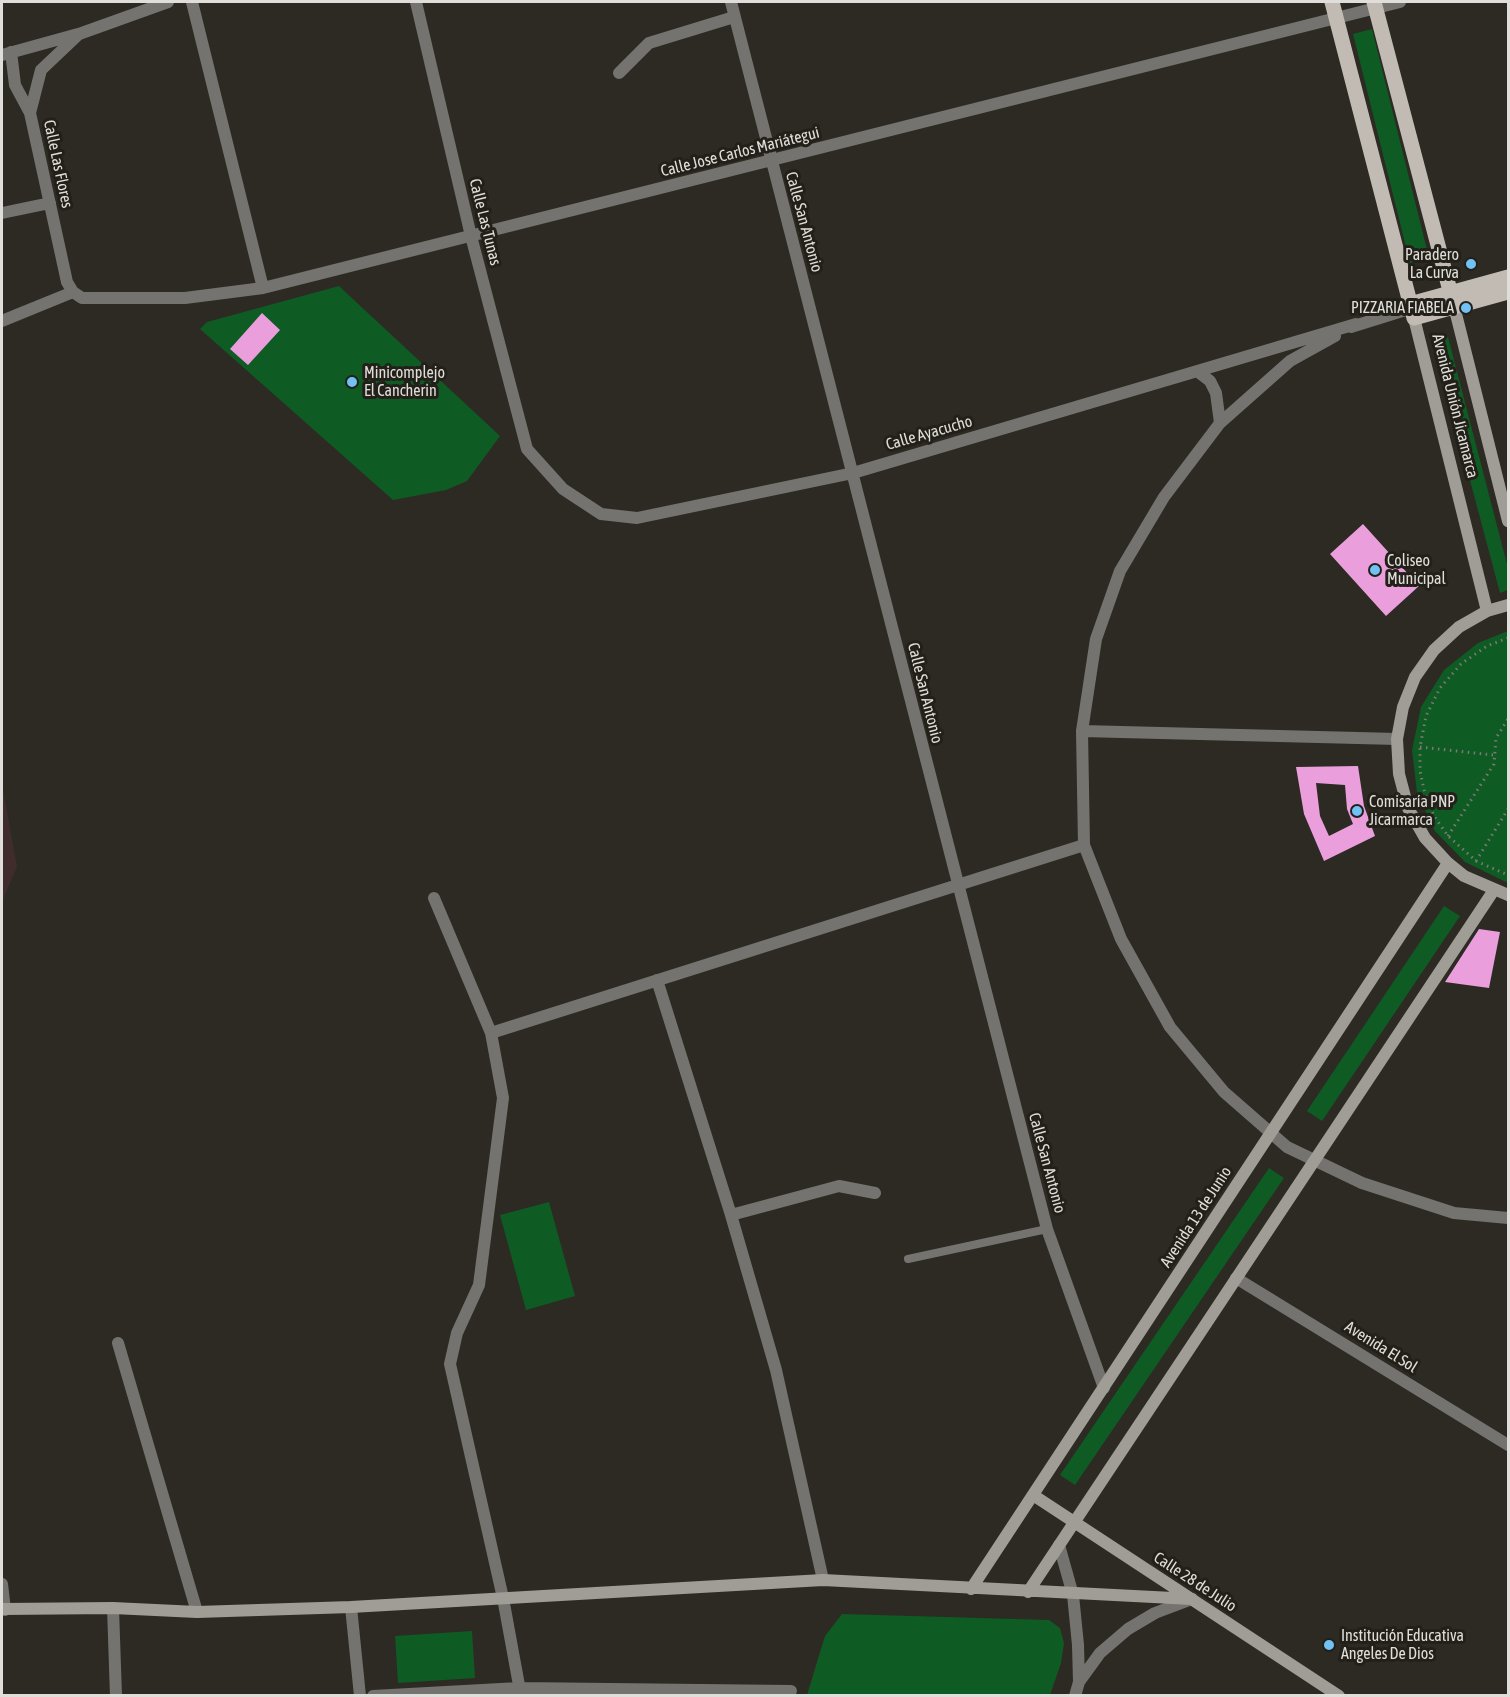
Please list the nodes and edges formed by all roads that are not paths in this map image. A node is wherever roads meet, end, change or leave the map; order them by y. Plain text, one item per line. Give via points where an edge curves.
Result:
1 (168, 2) edge
2 (192, 2) edge
3 (416, 2) edge
4 (731, 2) edge
5 (1332, 2) edge
6 (1400, 2) edge
7 (1375, 5) edge
8 (734, 17) junction
9 (1336, 18) junction
10 (79, 34) junction
11 (6, 53) edge
12 (619, 73) dead end
13 (30, 113) junction
14 (771, 162) junction
15 (50, 203) junction
16 (2, 213) edge
17 (471, 236) junction
18 (1509, 277) edge
19 (263, 288) junction
20 (1509, 292) edge
21 (78, 295) junction
22 (1453, 299) junction
23 (1412, 310) junction
24 (2, 321) edge
25 (1356, 324) junction
26 (1197, 371) junction
27 (1220, 423) junction
28 (527, 449) joint
29 (853, 473) junction
30 (1509, 521) edge
31 (1509, 605) edge
32 (1487, 611) junction
33 (1082, 731) junction
34 (1397, 739) junction
35 (1084, 845) junction
36 (1448, 864) junction
37 (957, 885) junction
38 (1494, 890) junction
39 (1509, 895) edge
40 (434, 898) dead end
41 (657, 980) junction
42 (491, 1033) junction
43 (1271, 1133) junction
44 (1314, 1160) junction
45 (875, 1193) dead end
46 (731, 1215) junction
47 (1509, 1218) edge
48 (1047, 1229) junction
49 (908, 1258) dead end
50 (1236, 1278) junction
51 (118, 1343) dead end
52 (1104, 1388) junction
53 (1509, 1445) edge
54 (1033, 1495) junction
55 (1074, 1522) junction
56 (1059, 1545) junction
57 (823, 1580) junction
58 (2, 1584) edge
59 (971, 1589) junction
60 (1028, 1592) junction
61 (1073, 1595) junction
62 (503, 1598) junction
63 (1192, 1599) junction
64 (351, 1607) junction
65 (113, 1608) junction
66 (3, 1610) edge
67 (197, 1612) junction
68 (1079, 1682) junction
69 (791, 1690) dead end
70 (520, 1692) edge
71 (116, 1695) edge
72 (360, 1695) edge
73 (373, 1695) edge
74 (1075, 1695) edge
75 (1339, 1695) edge

1 - 10 street, Calle Las Flores
2 - 19 street
3 - 17 street, Calle Las Tunas
4 - 8 street, Calle San Antonio
5 - 9 main road, Avenida Unión Jicamarca
6 - 7 street, Calle Jose Carlos Mariátegui
7 - 9 street, Calle Jose Carlos Mariátegui
7 - 22 main road, Avenida Unión Jicamarca
8 - 12 street via 649,43
8 - 14 street, Calle San Antonio
9 - 14 street, Calle Jose Carlos Mariátegui
9 - 23 main road, Avenida Unión Jicamarca
10 - 11 street
10 - 13 street, Calle Las Flores via 41,70
11 - 13 street via 15,85
13 - 15 street, Calle Las Flores
14 - 17 street, Calle Jose Carlos Mariátegui
14 - 29 street, Calle San Antonio
15 - 16 street
15 - 21 street, Calle Las Flores via 67,282
17 - 19 street, Calle Jose Carlos Mariátegui
17 - 28 street, Calle Las Tunas
18 - 22 main road
19 - 21 street, Calle Jose Carlos Mariátegui via 185,298
20 - 22 main road
21 - 24 street
22 - 23 main road
22 - 30 street, Avenida Unión Jicamarca
23 - 25 street
23 - 32 street, Avenida Unión Jicamarca
25 - 26 street, Calle Ayacucho
25 - 27 street via 1290,361
26 - 27 street via 1210,381 1216,393
26 - 29 street, Calle Ayacucho
27 - 33 street via 1164,497 1120,571 1096,639
28 - 29 street, Calle Ayacucho via 563,489 601,514 637,518
29 - 37 street, Calle San Antonio
31 - 32 street
32 - 34 street via 1434,650 1416,676 1403,707
33 - 34 street
33 - 35 street
34 - 36 street via 1399,774 1408,808 1425,838
35 - 37 street
35 - 43 street via 1121,939 1170,1027 1224,1092
36 - 38 street
36 - 43 street, Avenida 13 de Junio
37 - 41 street
37 - 48 street, Calle San Antonio
38 - 39 street
38 - 44 street
40 - 42 street
41 - 42 street
41 - 46 street
42 - 62 street via 503,1098 479,1285 457,1333 450,1364
43 - 44 street via 1287,1147
43 - 52 street, Avenida 13 de Junio
44 - 47 street via 1362,1183 1454,1213
44 - 50 street
45 - 46 street via 839,1186
46 - 57 street via 776,1370
48 - 49 lane
48 - 52 street, Calle San Antonio
50 - 53 street, Avenida El Sol
50 - 55 street
51 - 67 street
52 - 54 street, Avenida 13 de Junio
54 - 55 street, Calle 28 de Julio
54 - 59 street, Avenida 13 de Junio
55 - 56 street
55 - 63 street, Calle 28 de Julio
56 - 60 street
56 - 61 street
57 - 59 street
57 - 62 street
58 - 66 street
59 - 60 street
60 - 61 street
61 - 63 street
61 - 68 street
62 - 64 street
62 - 70 street
63 - 68 street via 1128,1629 1100,1653
63 - 75 street, Calle 28 de Julio
64 - 67 street
64 - 72 street
65 - 66 street
65 - 67 street
65 - 71 street
68 - 74 street
69 - 70 street
70 - 73 street

